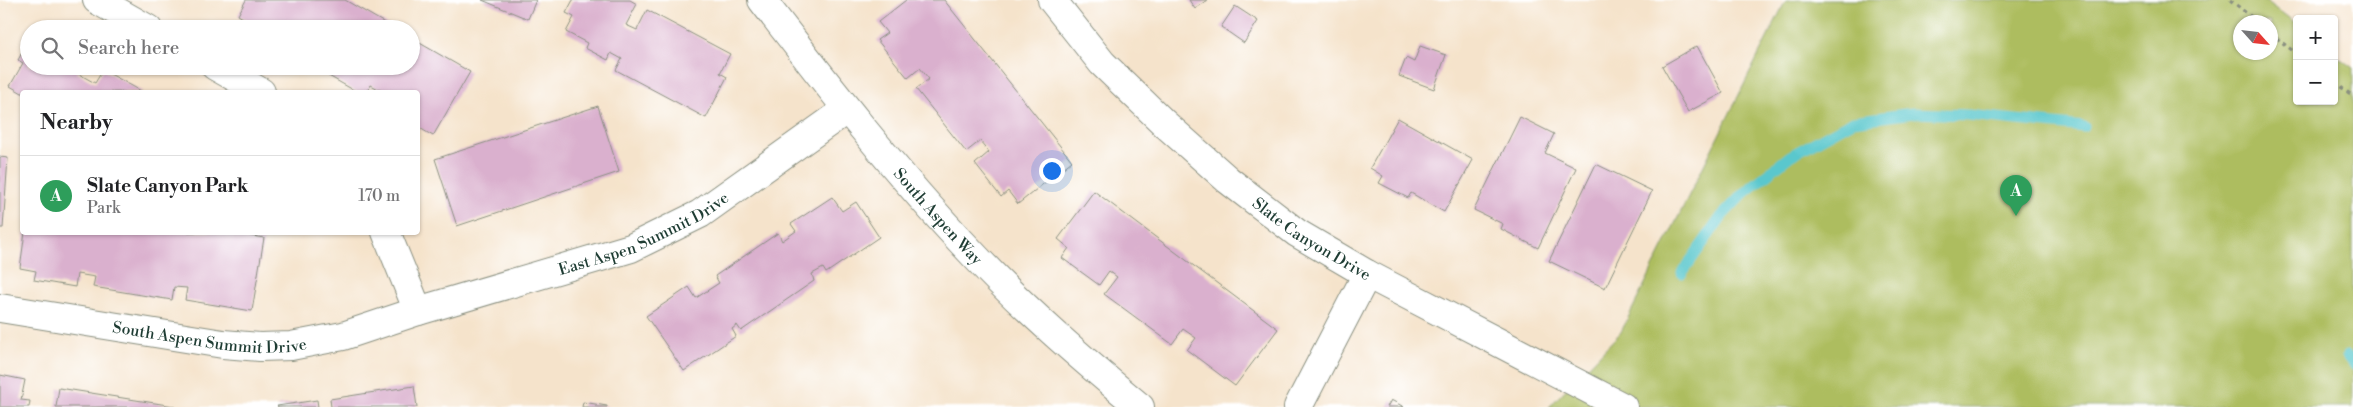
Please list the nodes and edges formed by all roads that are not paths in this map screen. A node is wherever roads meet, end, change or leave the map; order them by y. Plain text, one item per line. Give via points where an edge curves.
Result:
1 (97, 0) edge
2 (762, 0) edge
3 (1052, 0) edge
4 (132, 20) edge
5 (231, 75) edge
6 (257, 90) edge
7 (846, 110) junction
8 (387, 235) edge
9 (1367, 274) junction
10 (0, 308) edge
11 (418, 311) junction
12 (1140, 407) edge
13 (1298, 407) edge
14 (1623, 407) edge

1 - 4 street
2 - 7 street, South Aspen Way
3 - 9 street, Slate Canyon Drive via 1102,63 1228,180 1297,233
5 - 6 street
7 - 11 street, East Aspen Summit Drive via 700,214 631,248
7 - 12 street, South Aspen Way via 970,252 1080,358
8 - 11 street
9 - 13 street
9 - 14 street, Slate Canyon Drive
10 - 11 street, South Aspen Summit Drive via 223,344 260,347 326,340

